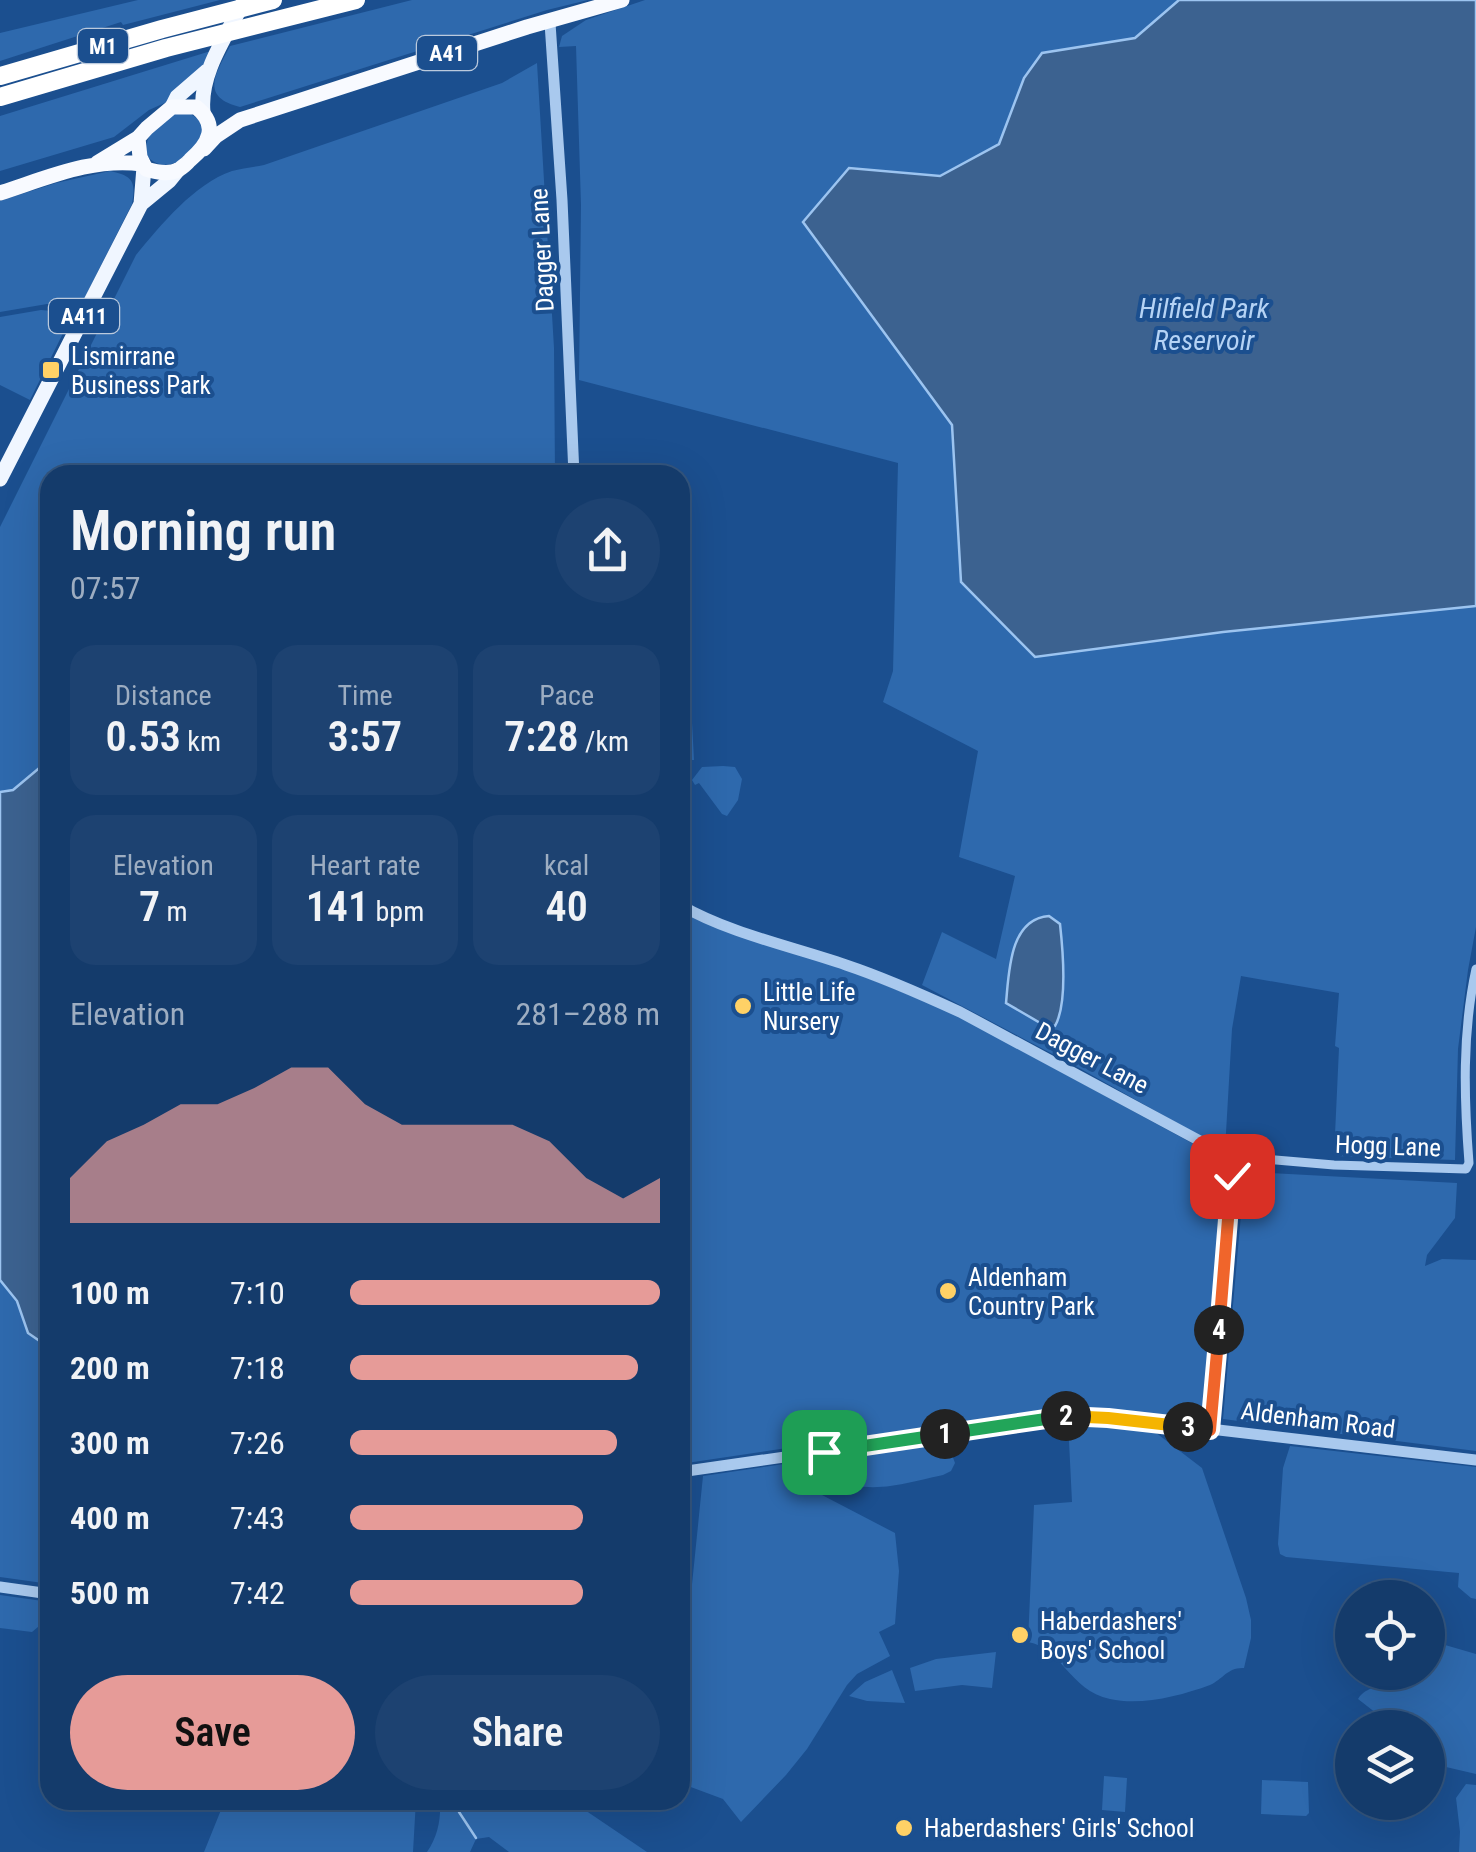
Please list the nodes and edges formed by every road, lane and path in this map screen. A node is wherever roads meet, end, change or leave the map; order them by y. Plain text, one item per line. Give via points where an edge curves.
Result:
1 (273, 0) edge
2 (356, 0) edge
3 (622, 0) edge
4 (249, 2) edge
5 (550, 22) junction
6 (210, 68) junction
7 (0, 76) edge
8 (0, 97) edge
9 (172, 107) junction
10 (204, 114) junction
11 (240, 120) junction
12 (138, 138) junction
13 (204, 148) junction
14 (97, 163) junction
15 (143, 165) junction
16 (178, 170) junction
17 (0, 192) edge
18 (142, 204) junction
19 (574, 465) edge
20 (0, 479) edge
21 (690, 910) edge
22 (1476, 969) edge
23 (1230, 1165) junction
24 (1210, 1430) junction
25 (1476, 1460) edge
26 (690, 1471) edge
27 (0, 1587) edge
28 (40, 1593) edge

1 - 4 highway, M1
2 - 8 highway, M1
3 - 5 highway, A41
4 - 6 main road
4 - 7 highway, M1
5 - 11 highway, A41
5 - 19 street, Dagger Lane
6 - 9 main road
6 - 10 main road via 201,95
9 - 10 highway via 192,106
9 - 12 highway
10 - 11 highway, A41
10 - 13 highway via 210,134
11 - 13 highway, A41
12 - 14 highway
12 - 15 highway
13 - 16 highway
14 - 15 highway
14 - 17 highway
15 - 16 highway
15 - 18 main road, A411
16 - 18 main road, A411
18 - 20 main road, A411
21 - 23 street, Dagger Lane via 960,1012 1200,1140
22 - 23 street, Hogg Lane via 1464,1074 1466,1170 1252,1158
23 - 24 street
24 - 25 street, Aldenham Road
24 - 26 street, Aldenham Road via 1069,1416
27 - 28 street

